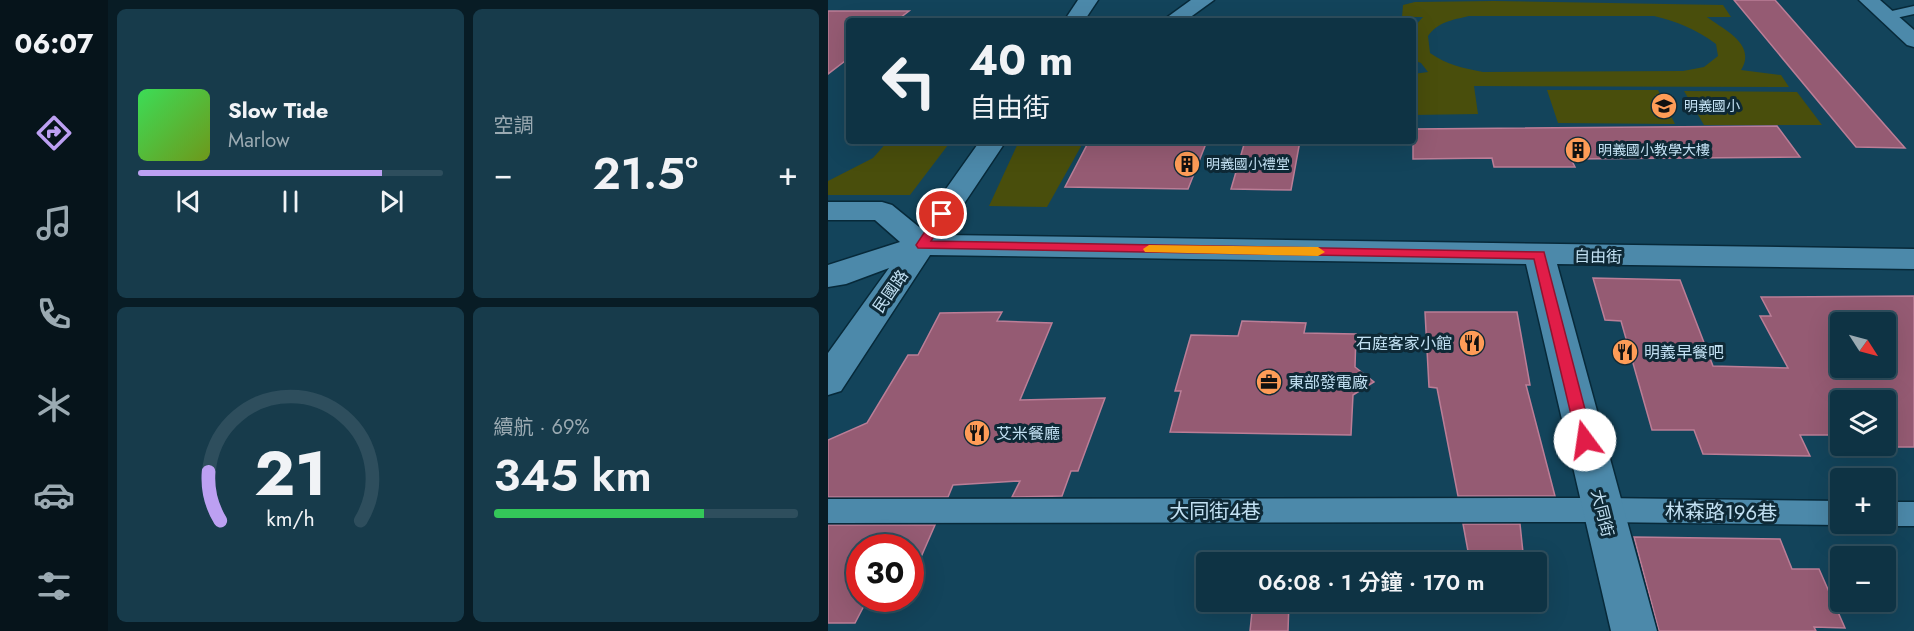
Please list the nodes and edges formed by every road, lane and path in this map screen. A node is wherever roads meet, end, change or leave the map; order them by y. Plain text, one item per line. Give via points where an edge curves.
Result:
1 (1088, 0) edge
2 (1204, 0) edge
3 (1869, 0) edge
4 (1914, 10) edge
5 (1887, 16) junction
6 (1076, 18) edge
7 (1177, 18) edge
8 (1914, 41) edge
9 (991, 144) edge
10 (828, 211) edge
11 (922, 245) junction
12 (1539, 255) junction
13 (1914, 259) edge
14 (828, 276) edge
15 (828, 381) edge
16 (1602, 510) junction
17 (828, 511) edge
18 (1830, 513) edge
19 (1896, 514) edge
20 (1914, 514) edge
21 (1634, 631) edge

1 - 6 street
2 - 7 street
3 - 5 street
4 - 5 lane
5 - 8 street
9 - 11 street, 民國路
10 - 11 street via 882,211
11 - 12 street, 自由街
11 - 14 street, 自由街
11 - 15 street, 民國路
12 - 13 street, 自由街
12 - 16 street, 大同街
16 - 17 lane, 大同街4巷
16 - 18 lane, 林森路196巷
16 - 21 street, 大同街
19 - 20 lane

